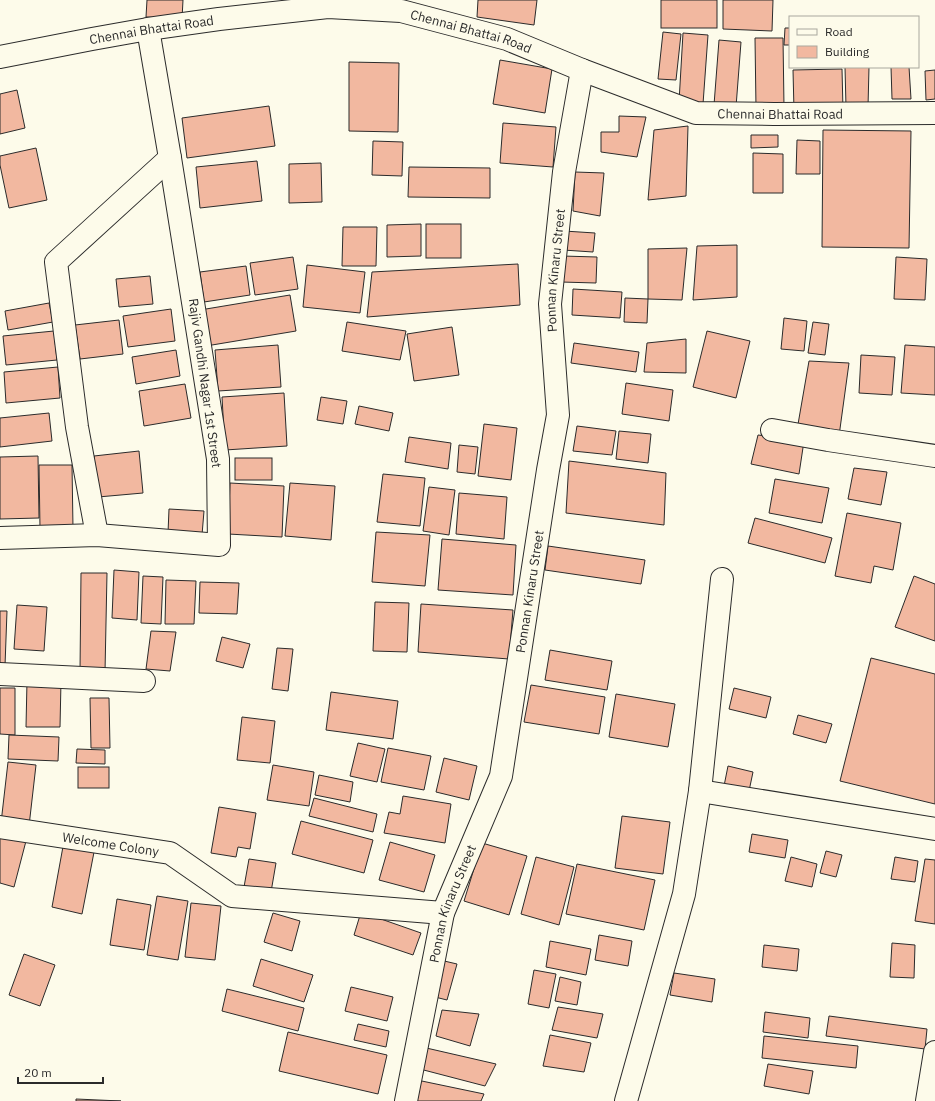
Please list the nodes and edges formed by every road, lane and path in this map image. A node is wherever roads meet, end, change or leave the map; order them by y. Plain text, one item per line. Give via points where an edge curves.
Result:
1 (401, 5) edge
2 (148, 29) junction
3 (0, 58) edge
4 (582, 70) junction
5 (935, 113) edge
6 (170, 158) junction
7 (772, 430) dead end
8 (935, 456) edge
9 (96, 535) junction
10 (0, 538) edge
11 (722, 579) dead end
12 (0, 674) edge
13 (144, 681) dead end
14 (700, 791) junction
15 (0, 827) edge
16 (935, 829) edge
17 (443, 913) junction
18 (935, 1052) edge
19 (406, 1101) edge
20 (626, 1101) edge
21 (927, 1101) edge

1 - 2 street, Chennai Bhattai Road via 328,8
1 - 4 street, Chennai Bhattai Road via 507,39
2 - 3 street, Chennai Bhattai Road
2 - 6 street, Rajiv Gandhi Nagar 1st Street
4 - 5 street, Chennai Bhattai Road via 696,113
4 - 17 street, Ponnan Kinaru Street via 564,172 550,304 558,415 501,776
6 - 9 street via 56,262 77,427
6 - 9 street, Rajiv Gandhi Nagar 1st Street via 218,459 219,546
7 - 8 street
9 - 10 street, Rajiv Gandhi Nagar 1st Street
11 - 14 street
12 - 13 street
14 - 16 street
14 - 20 street via 684,894
15 - 17 street, Welcome Colony via 170,853 232,896
17 - 19 street, Ponnan Kinaru Street
18 - 21 street

